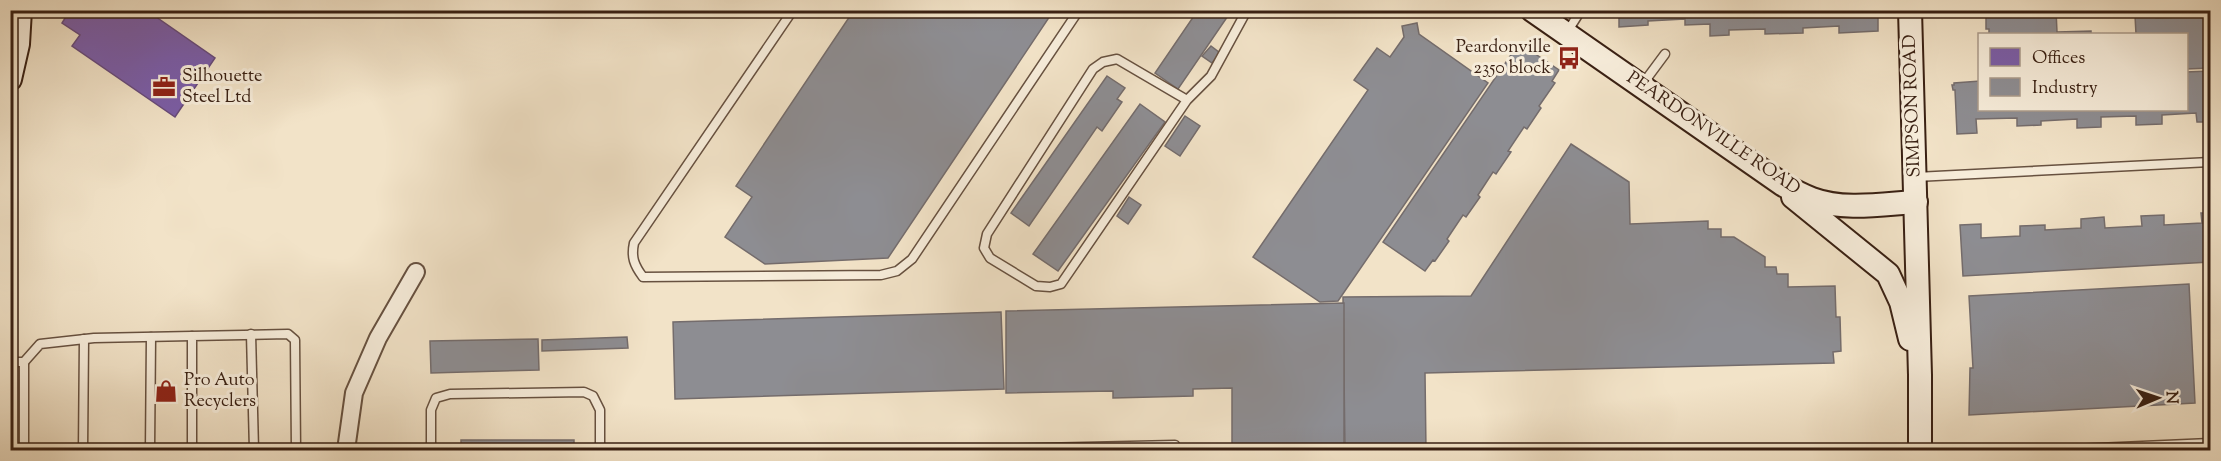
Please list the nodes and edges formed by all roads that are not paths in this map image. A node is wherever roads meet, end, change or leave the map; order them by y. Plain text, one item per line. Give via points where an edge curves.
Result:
1 (20, 10) edge
2 (793, 10) edge
3 (1079, 10) edge
4 (1247, 10) edge
5 (1532, 10) edge
6 (1581, 10) edge
7 (1910, 10) edge
8 (1566, 34) junction
9 (1665, 54) dead end
10 (10, 80) edge
11 (1642, 87) junction
12 (1187, 100) junction
13 (2211, 162) edge
14 (1915, 177) junction
15 (1782, 184) junction
16 (1916, 202) junction
17 (416, 272) dead end
18 (251, 334) junction
19 (192, 336) junction
20 (151, 337) junction
21 (84, 339) junction
22 (10, 362) edge
23 (24, 362) junction
24 (1920, 375) junction
25 (2211, 443) edge
26 (24, 450) edge
27 (83, 450) edge
28 (150, 450) edge
29 (192, 450) edge
30 (254, 450) edge
31 (296, 450) edge
32 (346, 450) edge
33 (431, 450) edge
34 (600, 450) edge
35 (954, 450) edge
36 (1017, 450) edge
37 (1175, 450) edge
38 (1920, 450) edge
39 (2052, 450) edge

1 - 10 main road
2 - 3 lane via 634,243 634,265 643,277 881,275 897,271 912,259
4 - 12 lane via 1210,76
5 - 8 main road, PEARDONVILLE ROAD
6 - 8 lane
7 - 14 main road, SIMPSON ROAD
8 - 11 main road, PEARDONVILLE ROAD
9 - 11 lane
11 - 15 main road, PEARDONVILLE ROAD
12 - 12 lane via 1061,284 1036,285 990,258 984,248 987,234 1093,69 1117,59
13 - 14 lane
14 - 16 main road, SIMPSON ROAD
15 - 16 main road, PEARDONVILLE ROAD via 1813,200 1834,204
15 - 24 main road via 1800,205 1888,274 1901,302
16 - 24 main road
17 - 32 street via 378,338 354,393
18 - 19 lane
18 - 30 lane
18 - 31 lane via 288,334 295,340
19 - 20 lane
19 - 29 lane
20 - 21 lane
20 - 28 lane
21 - 23 lane via 40,344
21 - 27 lane
22 - 23 lane
23 - 26 lane
24 - 38 main road
25 - 39 lane
33 - 34 lane via 431,410 436,398 450,394 584,392 593,396 600,410
35 - 36 lane
36 - 37 lane via 1175,445

